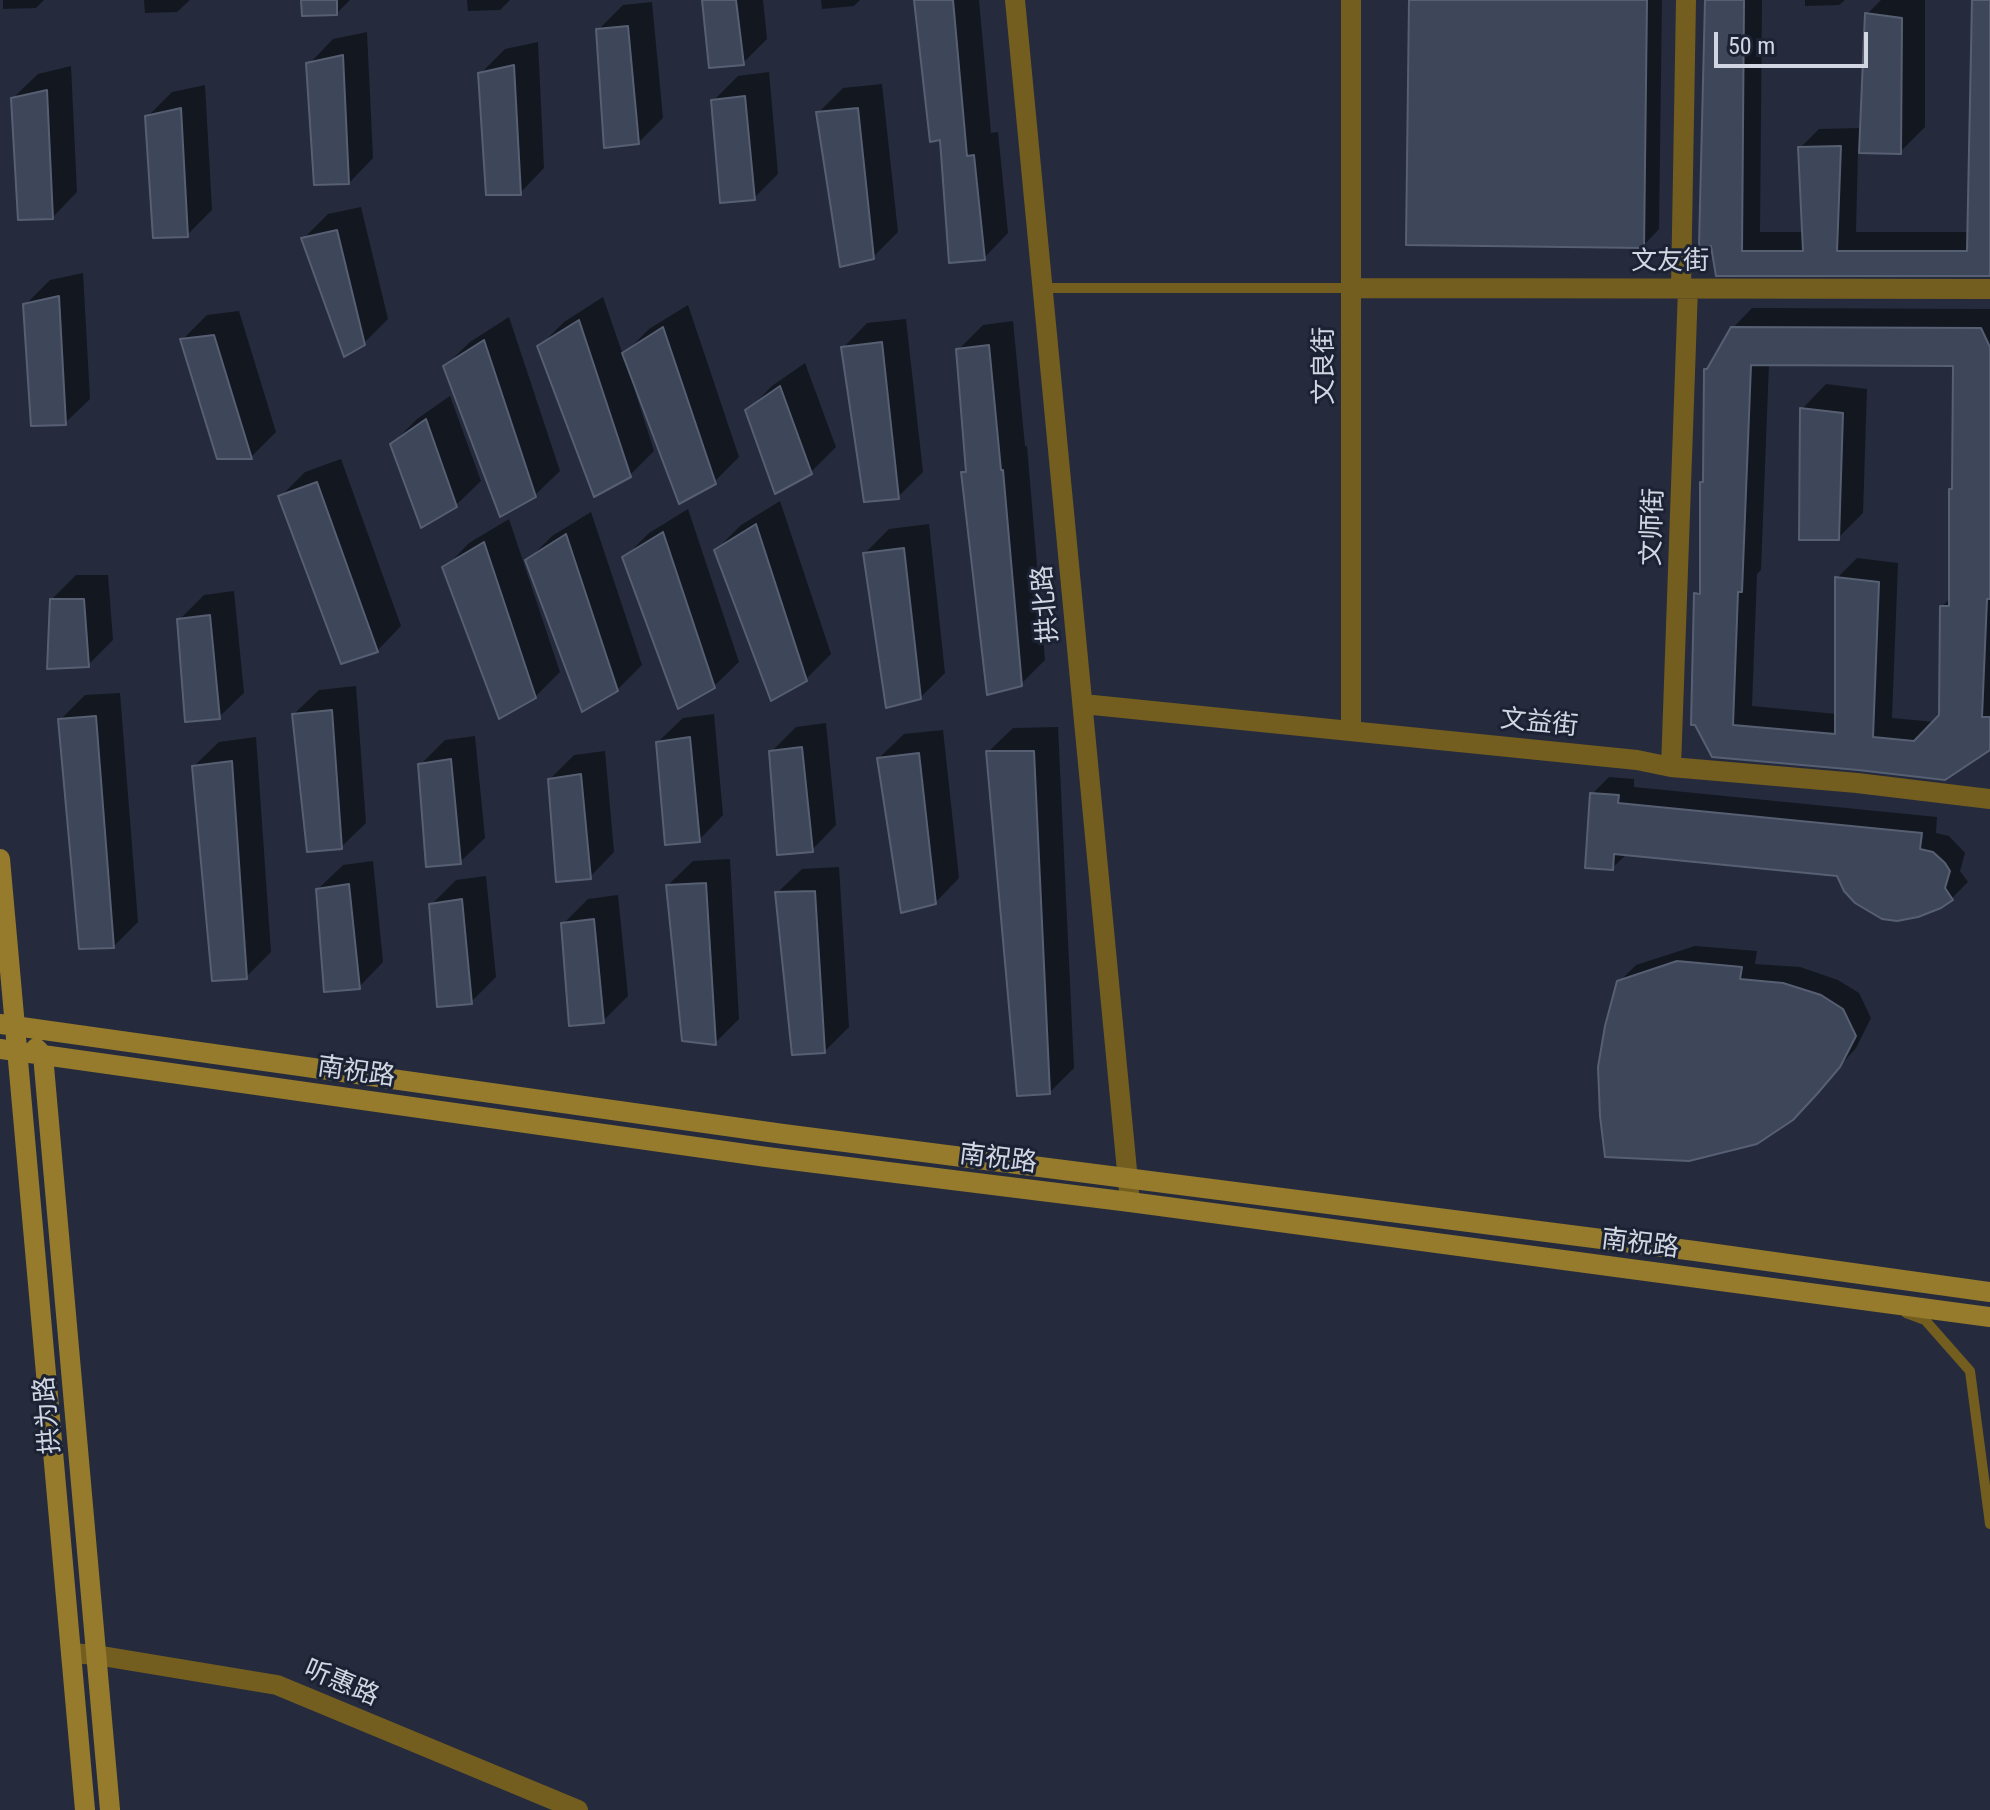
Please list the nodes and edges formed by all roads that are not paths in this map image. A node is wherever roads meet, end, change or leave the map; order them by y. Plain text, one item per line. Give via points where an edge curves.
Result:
1 (1015, 0) edge
2 (1351, 0) edge
3 (1686, 0) edge
4 (1043, 288) junction
5 (1351, 288) junction
6 (1685, 288) junction
7 (1990, 289) edge
8 (1083, 704) junction
9 (1351, 731) junction
10 (1671, 767) junction
11 (1990, 799) edge
12 (0, 859) edge
13 (8, 1026) edge
14 (9, 1050) edge
15 (43, 1055) junction
16 (1127, 1177) junction
17 (1130, 1202) junction
18 (1990, 1292) edge
19 (1870, 1301) junction
20 (1990, 1317) edge
21 (1990, 1524) edge
22 (71, 1653) junction
23 (96, 1655) junction
24 (85, 1810) edge
25 (110, 1810) edge
26 (578, 1810) edge

1 - 4 street, 拱北路
2 - 5 street, 文良街
3 - 6 street, 文师街
4 - 5 lane
4 - 8 street, 拱北路
5 - 6 street, 文友街
5 - 9 street, 文良街
6 - 7 street, 文友街
6 - 10 street, 文师街
8 - 9 street, 文益街
8 - 16 street, 拱北路
9 - 10 street, 文益街
10 - 11 street, 文益街
12 - 13 main road, 拱为路
13 - 14 main road, 拱为路
13 - 15 main road
13 - 16 main road, 南祝路
14 - 15 main road, 南祝路
14 - 22 main road, 拱为路
15 - 17 main road, 南祝路 via 767,1157
15 - 23 main road, 拱为路
16 - 17 street, 拱北路
16 - 18 main road, 南祝路
17 - 19 main road, 南祝路
19 - 20 main road, 南祝路
19 - 21 lane via 1925,1320 1970,1371
22 - 23 street, 听惠路
22 - 24 main road, 拱为路
23 - 25 main road, 拱为路
23 - 26 street, 听惠路 via 277,1685

